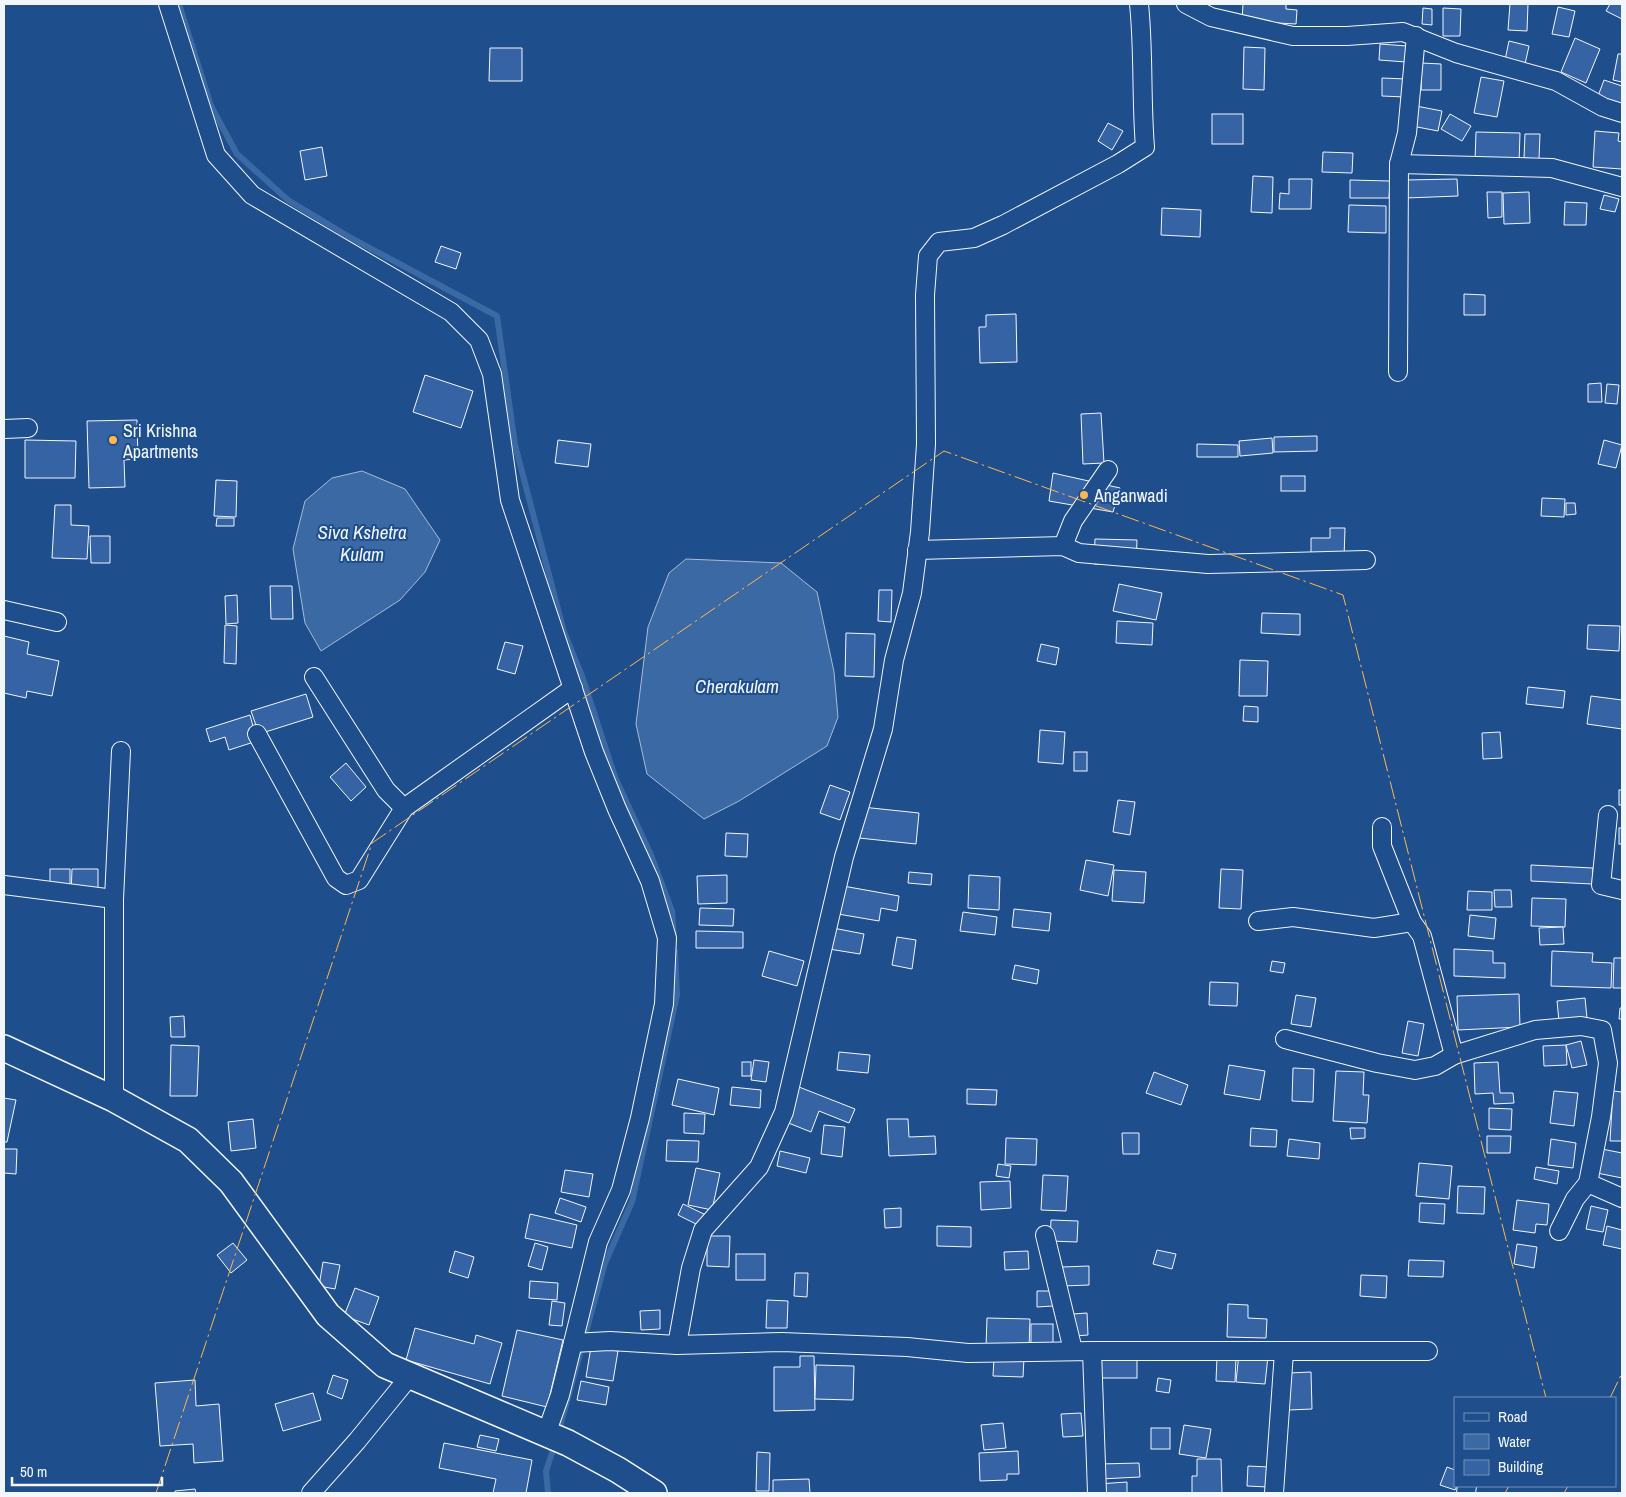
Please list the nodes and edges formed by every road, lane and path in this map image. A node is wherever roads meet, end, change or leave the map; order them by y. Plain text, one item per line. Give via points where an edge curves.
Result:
1 (168, 4) edge
2 (1139, 4) edge
3 (1186, 4) edge
4 (1416, 36) junction
5 (1622, 113) edge
6 (1399, 164) junction
7 (1622, 187) edge
8 (1398, 372) dead end
9 (28, 428) dead end
10 (4, 429) edge
11 (1108, 470) dead end
12 (1063, 546) junction
13 (917, 550) junction
14 (1366, 560) dead end
15 (4, 610) edge
16 (57, 622) dead end
17 (314, 677) dead end
18 (573, 688) junction
19 (257, 734) dead end
20 (120, 751) dead end
21 (404, 808) junction
22 (1608, 815) dead end
23 (1382, 827) dead end
24 (4, 885) edge
25 (1622, 890) edge
26 (114, 899) junction
27 (1258, 921) dead end
28 (1412, 922) junction
29 (1285, 1039) dead end
30 (4, 1048) edge
31 (1454, 1055) junction
32 (114, 1099) junction
33 (1588, 1183) junction
34 (1622, 1198) edge
35 (1559, 1231) dead end
36 (1045, 1235) dead end
37 (573, 1343) junction
38 (678, 1345) junction
39 (1073, 1350) junction
40 (1092, 1351) junction
41 (1428, 1351) dead end
42 (1284, 1352) junction
43 (410, 1376) junction
44 (557, 1438) junction
45 (311, 1493) edge
46 (654, 1493) edge
47 (1097, 1493) edge
48 (1274, 1493) edge

1 - 18 street via 216,155 252,195 451,312 479,340 492,374 510,500
2 - 13 street via 1145,147 1003,225 974,238 940,242 928,256 925,294 926,444
3 - 4 street via 1212,17 1293,36 1403,32
4 - 5 street via 1456,53 1556,81 1603,107
4 - 6 street via 1407,133
6 - 7 street via 1552,168
6 - 8 street
9 - 10 street
11 - 12 street via 1073,521
12 - 13 street
12 - 14 street via 1079,553 1208,564
13 - 38 street via 912,593 894,660 882,729 844,857 784,1112 759,1167 703,1230 692,1268
15 - 16 street
17 - 21 street via 386,790
18 - 21 street
18 - 37 street via 607,785 650,882 667,938 664,1004 640,1118 621,1190 598,1242
19 - 21 street via 336,878 346,885 358,880
20 - 26 street
22 - 25 street via 1601,885
23 - 28 street via 1382,846
24 - 26 street
26 - 32 street
27 - 28 street via 1293,917 1374,928
28 - 31 street via 1422,936
29 - 31 street via 1415,1070 1435,1066
30 - 32 main road
31 - 33 street via 1535,1030 1581,1026 1602,1030 1608,1063
32 - 43 main road via 188,1140 231,1182 328,1315 385,1365
33 - 34 street
33 - 35 street
36 - 39 street
37 - 38 street via 610,1341
37 - 44 street via 560,1395
38 - 39 street via 791,1342 968,1353
39 - 40 street
40 - 42 street
40 - 47 street
41 - 42 street
42 - 48 street
43 - 44 main road
43 - 45 street
44 - 46 main road

